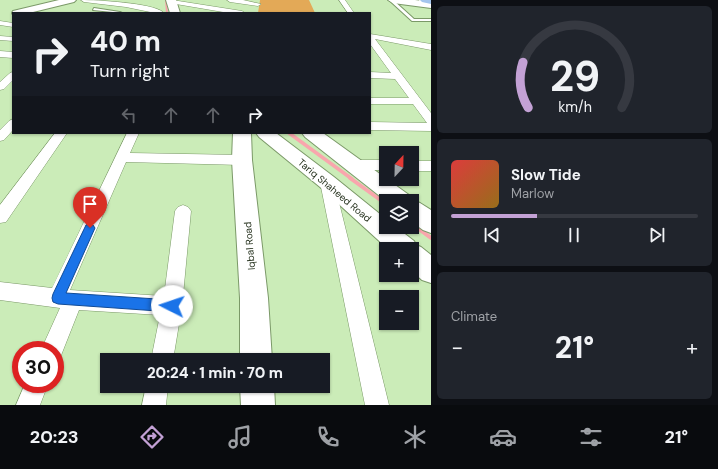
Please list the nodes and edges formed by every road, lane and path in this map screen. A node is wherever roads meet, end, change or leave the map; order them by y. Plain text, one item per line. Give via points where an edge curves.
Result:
1 (71, 0) edge
2 (80, 0) edge
3 (84, 0) edge
4 (160, 0) edge
5 (219, 0) edge
6 (230, 0) edge
7 (342, 0) edge
8 (392, 0) edge
9 (425, 0) edge
10 (172, 1) edge
11 (431, 1) edge
12 (258, 4) dead end
13 (431, 5) edge
14 (208, 8) junction
15 (94, 9) dead end
16 (21, 12) edge
17 (32, 12) edge
18 (114, 12) edge
19 (160, 12) edge
20 (175, 12) edge
21 (235, 12) edge
22 (351, 12) edge
23 (12, 15) edge
24 (0, 18) edge
25 (431, 20) edge
26 (0, 23) edge
27 (12, 25) edge
28 (371, 37) edge
29 (0, 38) edge
30 (371, 38) edge
31 (12, 39) edge
32 (430, 48) edge
33 (371, 53) edge
34 (381, 53) junction
35 (0, 54) edge
36 (12, 55) edge
37 (0, 72) edge
38 (12, 74) edge
39 (12, 75) edge
40 (371, 75) edge
41 (397, 76) junction
42 (0, 87) edge
43 (371, 101) edge
44 (416, 101) junction
45 (431, 122) edge
46 (12, 124) edge
47 (371, 126) edge
48 (431, 127) edge
49 (60, 134) edge
50 (132, 134) edge
51 (242, 134) edge
52 (265, 134) edge
53 (312, 134) edge
54 (0, 137) edge
55 (122, 157) junction
56 (242, 160) junction
57 (353, 165) junction
58 (379, 165) edge
59 (419, 166) edge
60 (431, 166) edge
61 (327, 182) junction
62 (392, 194) edge
63 (183, 211) dead end
64 (419, 214) edge
65 (0, 217) edge
66 (431, 223) edge
67 (397, 242) edge
68 (419, 261) edge
69 (431, 272) edge
70 (0, 291) edge
71 (66, 299) junction
72 (172, 306) junction
73 (54, 341) edge
74 (163, 353) edge
75 (256, 353) edge
76 (33, 393) edge
77 (156, 393) edge
78 (257, 393) edge
79 (28, 405) edge
80 (154, 405) edge
81 (258, 405) edge
82 (377, 405) edge

1 - 16 main road
2 - 17 main road
3 - 19 street
4 - 19 main road
5 - 14 street
6 - 12 street
7 - 22 street
8 - 13 main road
8 - 25 lane via 413,20
9 - 11 highway
10 - 14 street
10 - 20 main road
14 - 21 street
15 - 18 lane
23 - 24 main road
26 - 27 street
28 - 32 street
29 - 31 street
30 - 34 street
33 - 34 street
34 - 41 street
35 - 36 street
37 - 38 street
39 - 42 street
40 - 41 street
41 - 44 street
43 - 44 street
44 - 45 street
46 - 54 street
47 - 48 street
49 - 65 street
50 - 55 street
51 - 56 main road, Iqbal Road
52 - 61 main road, Tariq Shaheed Road
53 - 57 main road
55 - 56 street
55 - 71 street
56 - 75 main road, Iqbal Road via 254,298
57 - 58 street
57 - 62 main road
59 - 60 street
61 - 67 main road, Tariq Shaheed Road
61 - 82 street
63 - 72 street
64 - 66 main road
68 - 69 main road
70 - 71 street
71 - 72 street
71 - 73 street
72 - 74 street
76 - 79 street
77 - 80 street
78 - 81 main road

